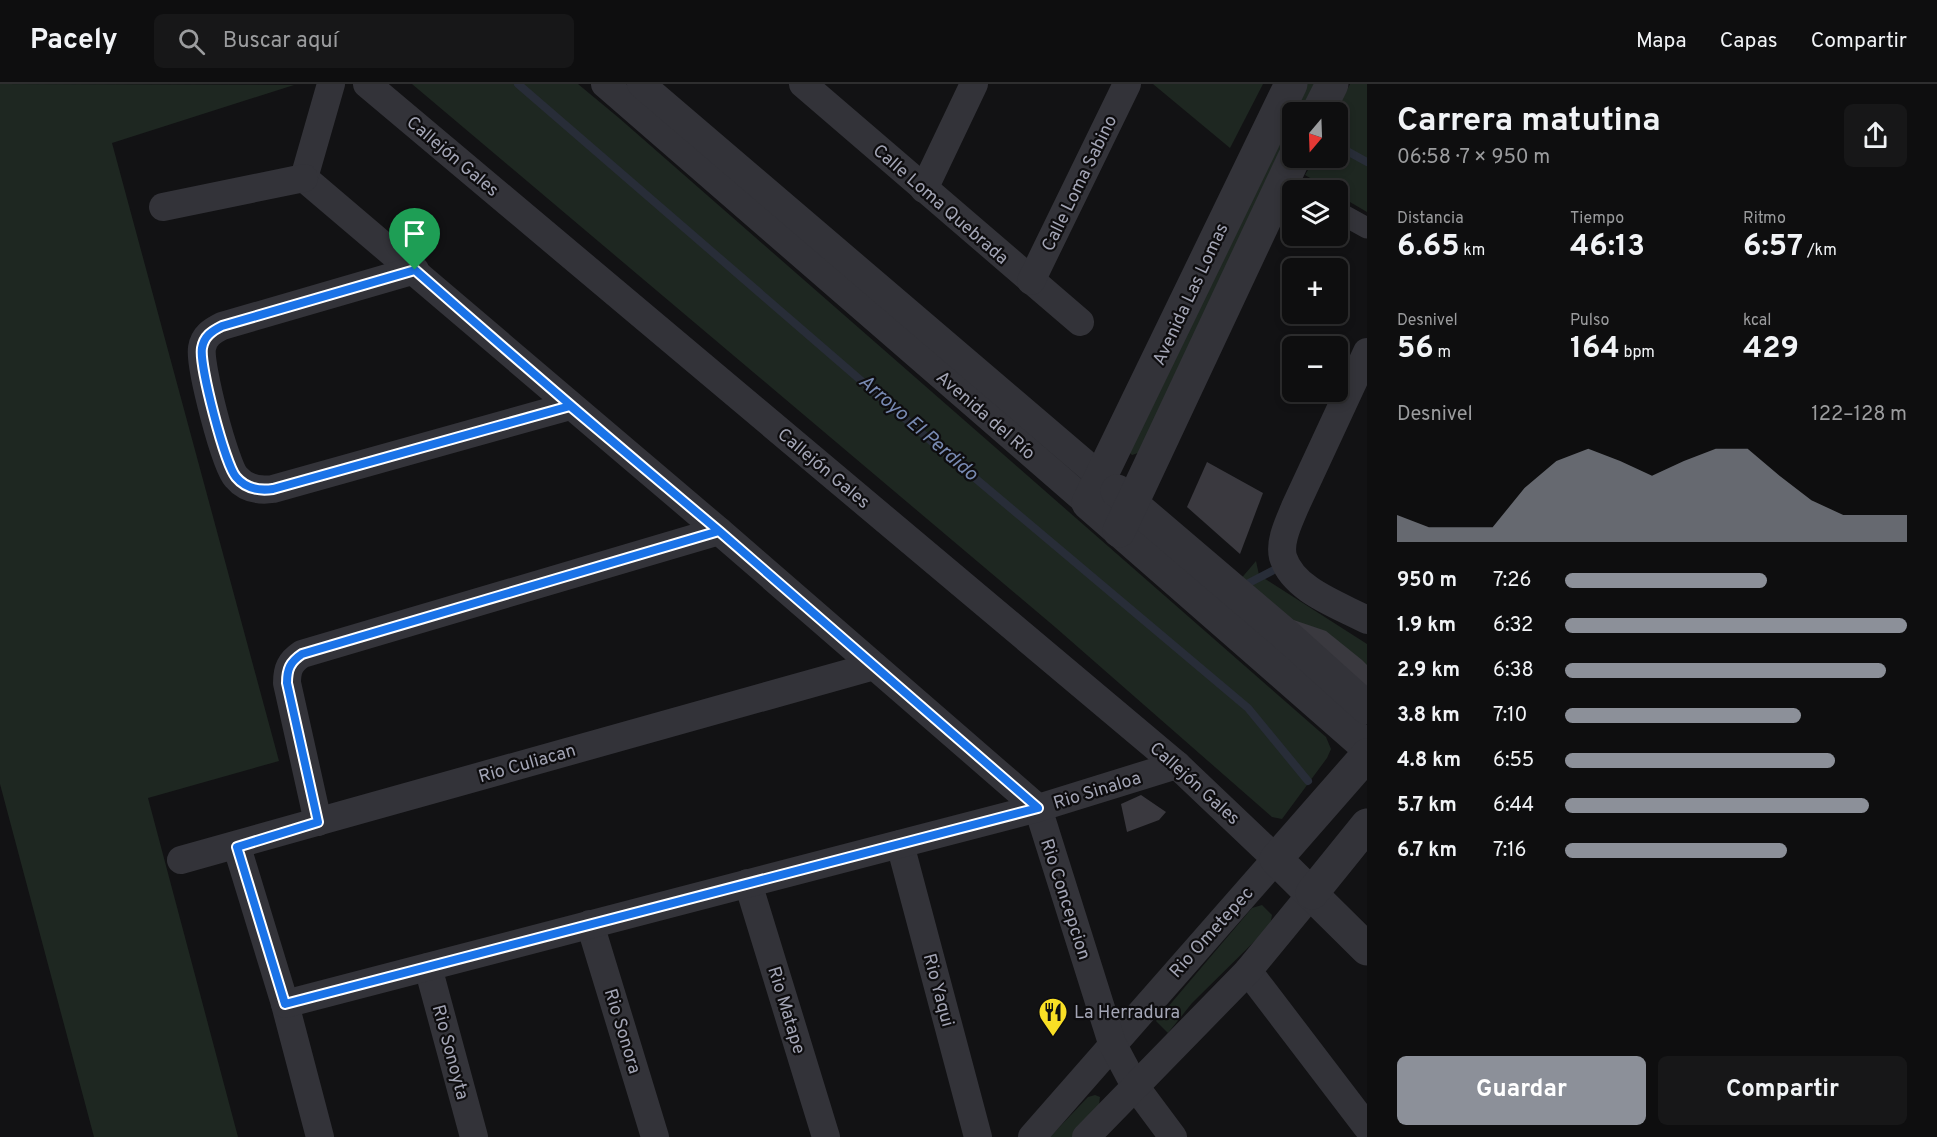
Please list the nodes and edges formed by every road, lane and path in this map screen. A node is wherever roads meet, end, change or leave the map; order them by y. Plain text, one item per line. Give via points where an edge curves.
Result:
1 (331, 84) edge
2 (368, 84) edge
3 (605, 84) edge
4 (641, 84) edge
5 (974, 84) edge
6 (1127, 84) edge
7 (1291, 84) edge
8 (1332, 84) edge
9 (809, 86) edge
10 (1323, 102) edge
11 (1291, 177) edge
12 (304, 178) junction
13 (924, 189) junction
14 (163, 207) dead end
15 (1348, 218) edge
16 (1367, 228) edge
17 (415, 270) junction
18 (1031, 281) junction
19 (1080, 322) dead end
20 (1367, 352) edge
21 (570, 406) junction
22 (1095, 491) junction
23 (1126, 518) junction
24 (719, 531) junction
25 (1367, 620) edge
26 (874, 666) junction
27 (1367, 708) edge
28 (1365, 755) edge
29 (1177, 765) junction
30 (1038, 808) junction
31 (318, 822) junction
32 (1367, 825) edge
33 (900, 844) junction
34 (237, 847) junction
35 (1276, 859) junction
36 (181, 860) dead end
37 (748, 883) junction
38 (1312, 893) junction
39 (590, 924) junction
40 (1367, 949) edge
41 (428, 967) junction
42 (1248, 971) junction
43 (285, 1004) junction
44 (1112, 1043) junction
45 (1135, 1086) junction
46 (1367, 1127) edge
47 (320, 1137) edge
48 (474, 1137) edge
49 (656, 1137) edge
50 (826, 1137) edge
51 (978, 1137) edge
52 (1032, 1137) edge
53 (1086, 1137) edge
54 (1173, 1137) edge

1 - 12 street
2 - 29 street, Callejón Gales
3 - 22 street, Avenida del Río
4 - 22 street, Avenida del Río
5 - 13 street
6 - 18 street, Calle Loma Sabino
7 - 22 street, Avenida Las Lomas
8 - 10 street
9 - 13 street, Calle Loma Quebrada
11 - 23 street, Avenida Las Lomas
12 - 14 street
12 - 17 street
13 - 18 street, Calle Loma Quebrada
15 - 16 street
17 - 21 street
17 - 21 street via 222,326 206,336 201,357 228,464 247,487 273,489
18 - 19 street, Calle Loma Quebrada
20 - 25 street via 1294,507 1284,533 1282,555 1291,574 1309,589
21 - 24 street
22 - 23 street, Avenida del Río
23 - 27 street, Avenida del Río via 1286,635
23 - 28 street, Avenida del Río
24 - 26 street
24 - 31 street via 302,654 289,667 287,683
26 - 30 street
26 - 31 street, Rio Culiacan
28 - 35 street, Rio Ometepec
29 - 30 street, Rio Sinaloa
29 - 35 street, Callejón Gales
30 - 33 street, Rio Sinaloa
30 - 44 street, Rio Concepcion
31 - 34 street, Rio Culiacan
32 - 38 street
33 - 37 street, Rio Sinaloa
33 - 51 street, Rio Yaqui
34 - 36 street, Rio Culiacan
34 - 43 street
35 - 38 street
35 - 44 street, Rio Ometepec
37 - 39 street, Rio Sinaloa
37 - 50 street, Rio Matape
38 - 40 street
38 - 42 street
39 - 41 street, Rio Sinaloa
39 - 49 street, Rio Sonora
41 - 43 street, Rio Sinaloa
41 - 48 street, Rio Sonoyta
42 - 45 street
42 - 46 street
43 - 47 street
44 - 45 street, Rio Concepcion
44 - 52 street, Rio Ometepec
45 - 53 street
45 - 54 street, Rio Concepcion

